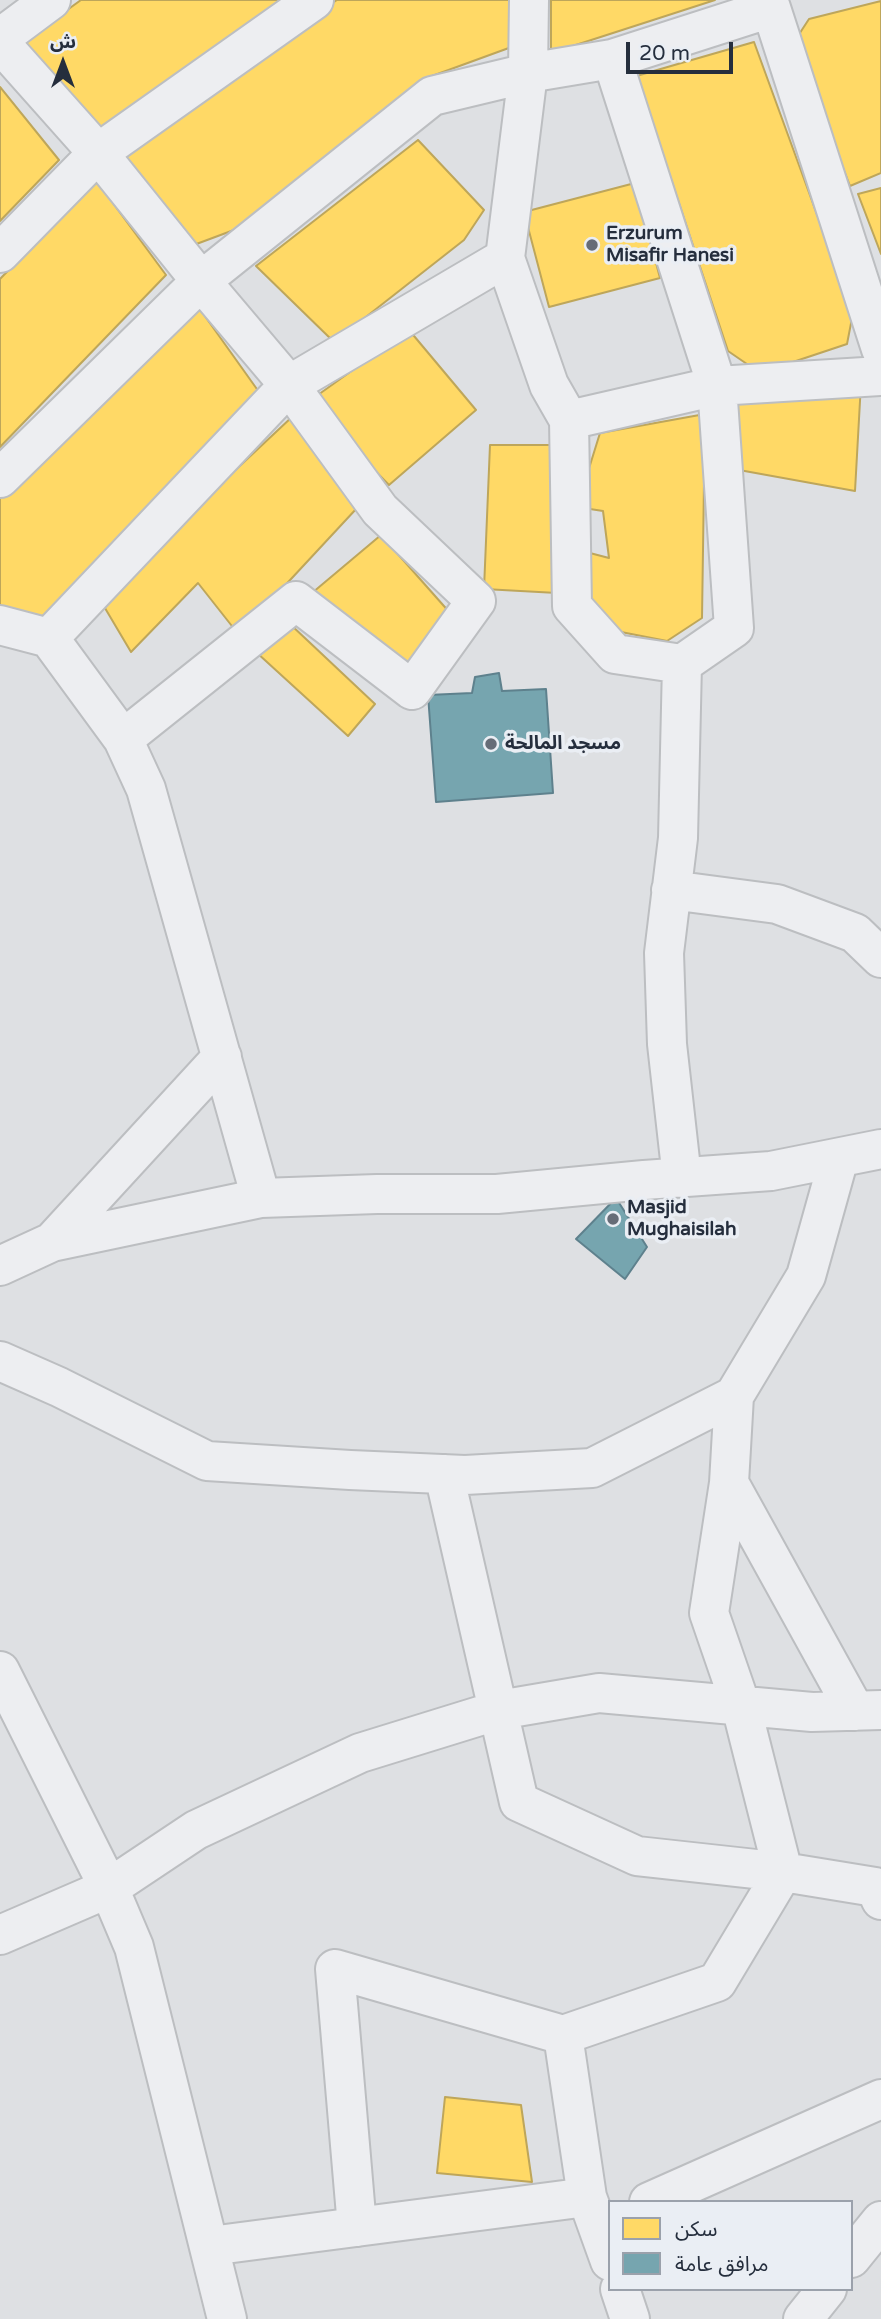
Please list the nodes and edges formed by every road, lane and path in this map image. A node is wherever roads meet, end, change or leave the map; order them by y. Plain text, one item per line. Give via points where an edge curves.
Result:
1 (51, 0) edge
2 (314, 0) edge
3 (529, 0) edge
4 (782, 4) edge
5 (0, 38) edge
6 (0, 43) edge
7 (612, 59) junction
8 (528, 74) junction
9 (98, 153) junction
10 (0, 253) edge
11 (505, 258) junction
12 (201, 281) junction
13 (881, 349) edge
14 (881, 376) edge
15 (289, 384) junction
16 (717, 386) junction
17 (569, 420) junction
18 (0, 478) edge
19 (0, 625) edge
20 (49, 638) junction
21 (681, 664) junction
22 (123, 739) junction
23 (671, 890) junction
24 (881, 958) edge
25 (222, 1057) junction
26 (881, 1149) edge
27 (839, 1158) junction
28 (681, 1178) junction
29 (261, 1198) junction
30 (52, 1242) junction
31 (0, 1266) edge
32 (0, 1361) edge
33 (734, 1396) junction
34 (444, 1474) junction
35 (729, 1483) junction
36 (0, 1671) edge
37 (741, 1706) junction
38 (499, 1710) junction
39 (868, 1710) edge
40 (783, 1872) junction
41 (109, 1888) junction
42 (881, 1900) edge
43 (0, 1936) edge
44 (563, 2035) junction
45 (881, 2099) edge
46 (654, 2200) edge
47 (598, 2213) edge
48 (357, 2227) junction
49 (210, 2246) junction
50 (608, 2253) edge
51 (621, 2291) edge
52 (825, 2291) edge
53 (227, 2319) edge
54 (630, 2319) edge
55 (803, 2319) edge

1 - 5 street
2 - 9 street
3 - 8 street
4 - 7 street
4 - 13 street
6 - 9 street
7 - 8 street
7 - 16 street
8 - 11 street
8 - 12 street via 432,96
9 - 10 street
9 - 12 street
11 - 15 street
11 - 17 street via 549,384
12 - 15 street
12 - 18 street
14 - 16 street
15 - 20 street
15 - 22 street via 380,510 476,601 412,690 296,601
16 - 17 street
16 - 21 street via 734,628
17 - 21 street via 572,606 615,654
19 - 20 street
20 - 22 street
21 - 23 street via 678,838
22 - 25 street via 146,789
23 - 24 street via 777,904 855,933
23 - 28 street via 664,953
25 - 29 street
25 - 30 street
26 - 27 street
27 - 28 street via 771,1171
27 - 33 street via 806,1276
28 - 29 street via 497,1194
29 - 30 street
30 - 31 street
32 - 34 street via 207,1461
33 - 34 street via 592,1468
33 - 35 street
34 - 38 street
35 - 37 street via 709,1613
35 - 39 street
36 - 41 street
37 - 38 street via 599,1693
37 - 39 street via 812,1712
37 - 40 street
38 - 40 street via 519,1802 637,1856
38 - 41 street via 359,1753 196,1830
40 - 42 street via 876,1887
40 - 44 street via 717,1982
41 - 43 street
41 - 49 street via 134,1947
44 - 47 street
44 - 48 street via 335,1969
45 - 46 street
47 - 48 street
47 - 50 street
48 - 49 street
49 - 53 street
51 - 54 street
52 - 55 street

